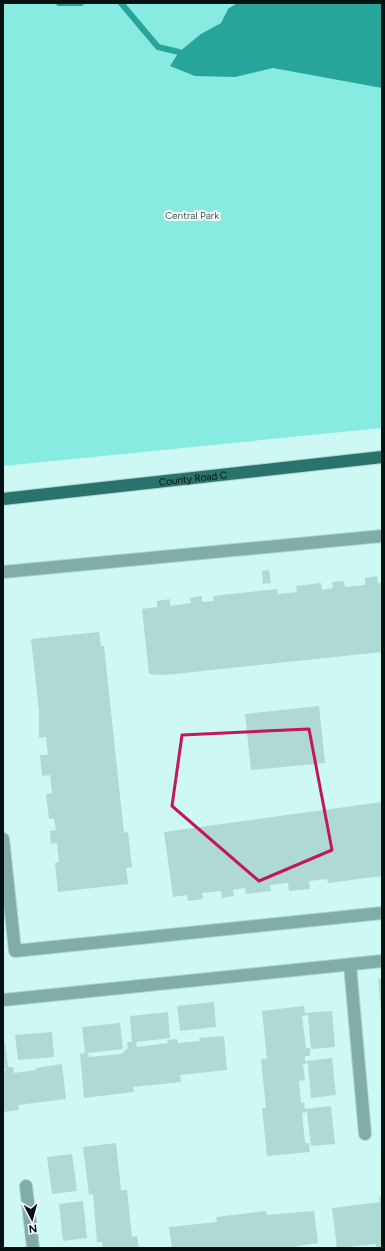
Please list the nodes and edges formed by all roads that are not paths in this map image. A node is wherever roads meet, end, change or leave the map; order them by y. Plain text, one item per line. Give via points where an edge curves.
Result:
1 (382, 457) edge
2 (3, 499) edge
3 (382, 536) edge
4 (3, 572) edge
5 (3, 839) edge
6 (382, 913) edge
7 (382, 961) edge
8 (350, 965) junction
9 (3, 1000) edge
10 (364, 1134) dead end
11 (26, 1186) dead end
12 (33, 1248) edge

1 - 2 main road, County Road C
3 - 4 lane
5 - 6 lane via 15,951
7 - 8 lane
8 - 9 lane
8 - 10 lane
11 - 12 lane

